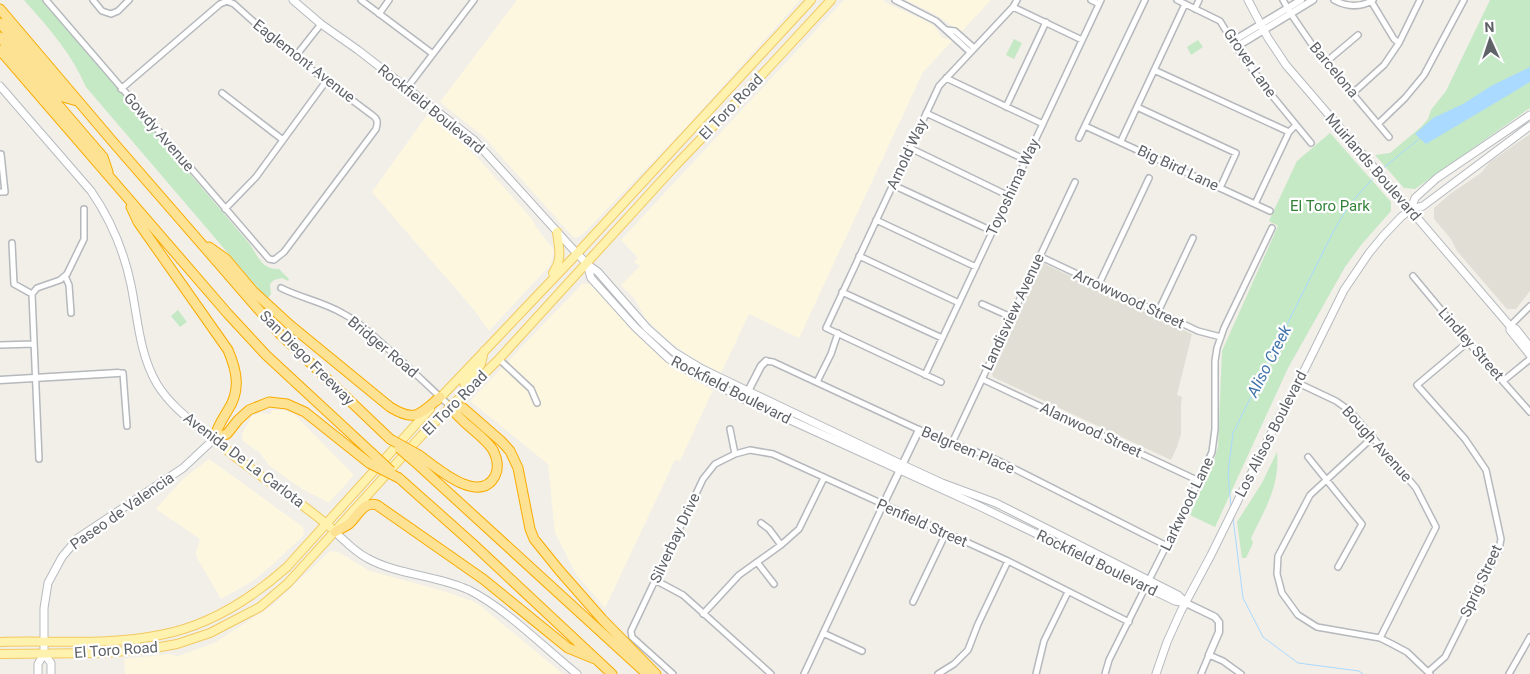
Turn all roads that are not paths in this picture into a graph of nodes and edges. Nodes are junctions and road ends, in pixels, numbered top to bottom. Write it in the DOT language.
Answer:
graph roads {
  1 [pos="46,0"];
  2 [pos="93,0"];
  3 [pos="130,0"];
  4 [pos="293,0"];
  5 [pos="362,0"];
  6 [pos="389,0"];
  7 [pos="474,0"];
  8 [pos="811,0"];
  9 [pos="831,0"];
  10 [pos="895,0"];
  11 [pos="1017,0"];
  12 [pos="1091,0"];
  13 [pos="1145,0"];
  14 [pos="1177,0"];
  15 [pos="1199,0"];
  16 [pos="1248,0"];
  17 [pos="1283,0"];
  18 [pos="1301,0"];
  19 [pos="1313,0"];
  20 [pos="1334,0"];
  21 [pos="1372,0"];
  22 [pos="1420,0"];
  23 [pos="1464,0"];
  24 [pos="227,1"];
  25 [pos="1100,2"];
  26 [pos="1185,4"];
  27 [pos="1013,7"];
  28 [pos="0,9"];
  29 [pos="1195,9"];
  30 [pos="1289,11"];
  31 [pos="379,14"];
  32 [pos="1046,22"];
  33 [pos="0,23"];
  34 [pos="321,24"];
  35 [pos="1262,27"];
  36 [pos="1358,35"];
  37 [pos="0,37"];
  38 [pos="1082,40"];
  39 [pos="1399,43"];
  40 [pos="1234,44"];
  41 [pos="0,50"];
  42 [pos="972,50"];
  43 [pos="433,54"];
  44 [pos="295,57"];
  45 [pos="1326,62"];
  46 [pos="1154,70"];
  47 [pos="946,78"];
  48 [pos="327,80"];
  49 [pos="0,86"];
  50 [pos="407,88"];
  51 [pos="121,89"];
  52 [pos="222,93"];
  53 [pos="1353,93"];
  54 [pos="77,101"];
  55 [pos="1006,107"];
  56 [pos="1137,107"];
  57 [pos="926,113"];
  58 [pos="1530,115"];
  59 [pos="704,116"];
  60 [pos="1043,124"];
  61 [pos="1378,124"];
  62 [pos="1296,125"];
  63 [pos="713,126"];
  64 [pos="1085,126"];
  65 [pos="1530,126"];
  66 [pos="1289,132"];
  67 [pos="1389,137"];
  68 [pos="1080,138"];
  69 [pos="283,140"];
  70 [pos="1121,141"];
  71 [pos="1311,143"];
  72 [pos="910,148"];
  73 [pos="1,154"];
  74 [pos="1026,160"];
  75 [pos="109,177"];
  76 [pos="1149,178"];
  77 [pos="1075,182"];
  78 [pos="892,185"];
  79 [pos="1220,188"];
  80 [pos="0,192"];
  81 [pos="1009,196"];
  82 [pos="127,198"];
  83 [pos="1255,204"];
  84 [pos="84,209"];
  85 [pos="225,209"];
  86 [pos="1411,209"];
  87 [pos="1270,211"];
  88 [pos="876,220"];
  89 [pos="1272,228"];
  90 [pos="992,231"];
  91 [pos="557,232"];
  92 [pos="1193,238"];
  93 [pos="198,240"];
  94 [pos="12,243"];
  95 [pos="577,254"];
  96 [pos="859,256"];
  97 [pos="1039,256"];
  98 [pos="274,260"];
  99 [pos="587,264"];
  100 [pos="976,267"];
  101 [pos="64,276"];
  102 [pos="1412,276"];
  103 [pos="547,284"];
  104 [pos="1099,284"];
  105 [pos="281,288"];
  106 [pos="842,292"];
  107 [pos="32,294"];
  108 [pos="959,302"];
  109 [pos="982,304"];
  110 [pos="1530,306"];
  111 [pos="1158,312"];
  112 [pos="71,313"];
  113 [pos="1011,317"];
  114 [pos="1510,326"];
  115 [pos="838,334"];
  116 [pos="1221,337"];
  117 [pos="942,338"];
  118 [pos="1468,342"];
  119 [pos="34,344"];
  120 [pos="0,345"];
  121 [pos="1530,347"];
  122 [pos="485,350"];
  123 [pos="1530,357"];
  124 [pos="499,359"];
  125 [pos="766,361"];
  126 [pos="118,373"];
  127 [pos="925,374"];
  128 [pos="36,378"];
  129 [pos="982,379"];
  130 [pos="0,380"];
  131 [pos="1504,381"];
  132 [pos="817,382"];
  133 [pos="941,382"];
  134 [pos="1298,383"];
  135 [pos="468,390"];
  136 [pos="748,392"];
  137 [pos="440,397"];
  138 [pos="744,399"];
  139 [pos="537,403"];
  140 [pos="450,406"];
  141 [pos="1530,412"];
  142 [pos="127,426"];
  143 [pos="730,429"];
  144 [pos="919,430"];
  145 [pos="1373,437"];
  146 [pos="214,438"];
  147 [pos="952,443"];
  148 [pos="735,454"];
  149 [pos="1308,457"];
  150 [pos="40,458"];
  151 [pos="417,458"];
  152 [pos="372,460"];
  153 [pos="901,468"];
  154 [pos="824,478"];
  155 [pos="1325,480"];
  156 [pos="1200,481"];
  157 [pos="884,506"];
  158 [pos="761,522"];
  159 [pos="326,524"];
  160 [pos="335,532"];
  161 [pos="946,533"];
  162 [pos="781,545"];
  163 [pos="1167,546"];
  164 [pos="757,562"];
  165 [pos="1008,562"];
  166 [pos="1338,567"];
  167 [pos="655,580"];
  168 [pos="1148,583"];
  169 [pos="774,584"];
  170 [pos="1068,592"];
  171 [pos="913,602"];
  172 [pos="1186,603"];
  173 [pos="703,614"];
  174 [pos="1129,622"];
  175 [pos="823,633"];
  176 [pos="1530,637"];
  177 [pos="1380,638"];
  178 [pos="44,640"];
  179 [pos="0,642"];
  180 [pos="862,651"];
  181 [pos="0,654"];
  182 [pos="44,654"];
  183 [pos="1209,655"];
  184 [pos="595,659"];
  185 [pos="51,673"];
  186 [pos="1429,673"];
  187 [pos="38,674"];
  188 [pos="577,674"];
  189 [pos="612,674"];
  190 [pos="647,674"];
  191 [pos="656,674"];
  192 [pos="673,674"];
  193 [pos="771,674"];
  194 [pos="804,674"];
  195 [pos="938,674"];
  196 [pos="1036,674"];
  197 [pos="1105,674"];
  198 [pos="1156,674"];
  199 [pos="1201,674"];
  200 [pos="1242,674"];
  201 [pos="1509,674"];
  1 -- 51 [label="street, Gowdy Avenue"];
  2 -- 3 [label="street"];
  4 -- 34 [label="main road, Rockfield Boulevard"];
  5 -- 31 [label="street"];
  6 -- 31 [label="street"];
  7 -- 43 [label="street"];
  8 -- 59 [label="main road, El Toro Road"];
  9 -- 63 [label="main road, El Toro Road"];
  10 -- 42 [label="street"];
  11 -- 27 [label="street, Arnold Way"];
  12 -- 25 [label="street"];
  13 -- 64 [label="street"];
  14 -- 26 [label="street, Grover Lane"];
  15 -- 29 [label="street"];
  16 -- 35 [label="main road, Muirlands Boulevard"];
  17 -- 30 [label="street, Barcelona"];
  18 -- 30 [label="street"];
  19 -- 30 [label="street"];
  20 -- 21 [label="street"];
  21 -- 39 [label="street"];
  22 -- 39 [label="street"];
  23 -- 61 [label="street"];
  24 -- 44 [label="street, Eaglemont Avenue"];
  24 -- 51 [label="street"];
  25 -- 38 [label="street, Toyoshima Way"];
  26 -- 29 [label="street, Grover Lane"];
  26 -- 46 [label="street"];
  27 -- 32 [label="street"];
  27 -- 42 [label="street, Arnold Way"];
  28 -- 54 [label="highway, San Diego Freeway"];
  29 -- 40 [label="street, Grover Lane"];
  30 -- 35 [label="street"];
  30 -- 45 [label="street, Barcelona"];
  31 -- 43 [label="street"];
  32 -- 38 [label="street"];
  32 -- 55 [label="street"];
  33 -- 54 [label="highway"];
  34 -- 44 [label="street"];
  34 -- 50 [label="main road, Rockfield Boulevard"];
  35 -- 40 [label="street"];
  35 -- 86 [label="main road, Muirlands Boulevard"];
  36 -- 45 [label="street"];
  37 -- 75 [label="highway"];
  38 -- 60 [label="street, Toyoshima Way"];
  39 -- 53 [label="street"];
  40 -- 62 [label="street, Grover Lane"];
  41 -- 75 [label="highway, San Diego Freeway"];
  42 -- 47 [label="street, Arnold Way"];
  43 -- 50 [label="street"];
  44 -- 48 [label="street, Eaglemont Avenue"];
  45 -- 53 [label="street, Barcelona"];
  46 -- 56 [label="street"];
  46 -- 66 [label="street"];
  47 -- 55 [label="street"];
  47 -- 57 [label="street, Arnold Way"];
  48 -- 69 [label="street"];
  48 -- 98 [label="street, Eaglemont Avenue"];
  49 -- 146 [label="main road, Avenida De La Carlota"];
  50 -- 91 [label="main road, Rockfield Boulevard"];
  51 -- 85 [label="street, Gowdy Avenue"];
  52 -- 69 [label="street"];
  53 -- 61 [label="street, Barcelona"];
  54 -- 93 [label="highway, San Diego Freeway"];
  55 -- 60 [label="street"];
  56 -- 70 [label="street"];
  56 -- 79 [label="street"];
  57 -- 72 [label="street, Arnold Way"];
  57 -- 74 [label="street"];
  58 -- 86 [label="main road, Los Alisos Boulevard"];
  59 -- 63 [label="main road"];
  59 -- 95 [label="main road, El Toro Road"];
  60 -- 74 [label="street, Toyoshima Way"];
  61 -- 67 [label="street, Barcelona"];
  62 -- 66 [label="street"];
  62 -- 71 [label="street, Grover Lane"];
  63 -- 99 [label="main road, El Toro Road"];
  64 -- 68 [label="street"];
  64 -- 70 [label="street, Big Bird Lane"];
  65 -- 86 [label="main road, Los Alisos Boulevard"];
  66 -- 83 [label="street"];
  69 -- 85 [label="street"];
  70 -- 79 [label="street, Big Bird Lane"];
  72 -- 78 [label="street, Arnold Way"];
  72 -- 81 [label="street"];
  73 -- 80 [label="street"];
  74 -- 81 [label="street, Toyoshima Way"];
  75 -- 82 [label="highway, San Diego Freeway"];
  76 -- 104 [label="street"];
  77 -- 97 [label="street, Landisview Avenue"];
  78 -- 88 [label="street, Arnold Way"];
  78 -- 90 [label="street"];
  79 -- 83 [label="street, Big Bird Lane"];
  81 -- 90 [label="street, Toyoshima Way"];
  82 -- 146 [label="highway"];
  82 -- 152 [label="highway, San Diego Freeway"];
  83 -- 87 [label="street, Big Bird Lane"];
  84 -- 101 [label="street"];
  85 -- 98 [label="street, Gowdy Avenue"];
  86 -- 114 [label="main road, Muirlands Boulevard"];
  86 -- 134 [label="main road, Los Alisos Boulevard"];
  88 -- 96 [label="street, Arnold Way"];
  88 -- 100 [label="street"];
  89 -- 116 [label="street, Larkwood Lane"];
  90 -- 100 [label="street, Toyoshima Way"];
  91 -- 95 [label="main road, Rockfield Boulevard"];
  91 -- 103 [label="main road"];
  92 -- 111 [label="street"];
  93 -- 137 [label="highway"];
  93 -- 151 [label="highway, San Diego Freeway, bridge"];
  94 -- 107 [label="street"];
  95 -- 99 [label="main road, Rockfield Boulevard"];
  95 -- 103 [label="main road, El Toro Road"];
  96 -- 106 [label="street, Arnold Way"];
  96 -- 108 [label="street"];
  97 -- 104 [label="street, Arrowwood Street"];
  97 -- 113 [label="street, Landisview Avenue"];
  99 -- 124 [label="main road, El Toro Road"];
  99 -- 136 [label="main road, Rockfield Boulevard"];
  99 -- 138 [label="main road, Rockfield Boulevard"];
  100 -- 108 [label="street, Toyoshima Way"];
  101 -- 107 [label="street"];
  101 -- 112 [label="street"];
  102 -- 118 [label="street, Lindley Street"];
  103 -- 122 [label="main road, El Toro Road"];
  104 -- 111 [label="street, Arrowwood Street"];
  105 -- 137 [label="street, Bridger Road"];
  106 -- 115 [label="street, Arnold Way"];
  106 -- 117 [label="street"];
  107 -- 119 [label="street"];
  108 -- 117 [label="street, Toyoshima Way"];
  109 -- 113 [label="street"];
  110 -- 114 [label="street"];
  111 -- 116 [label="street, Arrowwood Street"];
  113 -- 129 [label="street, Landisview Avenue"];
  114 -- 121 [label="main road, Muirlands Boulevard"];
  114 -- 123 [label="main road, Muirlands Boulevard"];
  115 -- 127 [label="street"];
  115 -- 132 [label="street"];
  116 -- 156 [label="street, Larkwood Lane"];
  117 -- 127 [label="street, Toyoshima Way"];
  118 -- 131 [label="street, Lindley Street"];
  118 -- 186 [label="street, Sprig Street"];
  119 -- 120 [label="street"];
  119 -- 128 [label="street"];
  122 -- 135 [label="main road"];
  122 -- 137 [label="main road, El Toro Road"];
  123 -- 131 [label="street"];
  124 -- 135 [label="main road, El Toro Road"];
  124 -- 139 [label="street"];
  125 -- 132 [label="street, Belgreen Place"];
  125 -- 136 [label="street"];
  126 -- 128 [label="street"];
  126 -- 142 [label="street"];
  127 -- 133 [label="street"];
  128 -- 130 [label="street"];
  128 -- 150 [label="street"];
  129 -- 147 [label="street, Landisview Avenue"];
  129 -- 156 [label="street, Alanwood Street"];
  131 -- 141 [label="street, Lindley Street"];
  132 -- 144 [label="street, Belgreen Place"];
  134 -- 145 [label="street, Bough Avenue"];
  134 -- 172 [label="main road, Los Alisos Boulevard"];
  135 -- 140 [label="main road, El Toro Road"];
  136 -- 138 [label="street"];
  136 -- 153 [label="main road, Rockfield Boulevard"];
  137 -- 140 [label="street, Bridger Road"];
  137 -- 159 [label="main road, El Toro Road"];
  138 -- 153 [label="main road, Rockfield Boulevard"];
  140 -- 151 [label="highway"];
  140 -- 160 [label="main road, El Toro Road"];
  140 -- 191 [label="highway"];
  143 -- 148 [label="street"];
  144 -- 147 [label="street, Belgreen Place"];
  144 -- 153 [label="street"];
  145 -- 155 [label="street"];
  145 -- 177 [label="street, Bough Avenue"];
  146 -- 152 [label="highway"];
  146 -- 159 [label="main road, Avenida De La Carlota"];
  146 -- 178 [label="main road, Paseo de Valencia"];
  147 -- 163 [label="street, Belgreen Place"];
  148 -- 154 [label="street, Penfield Street"];
  148 -- 167 [label="street, Silverbay Drive"];
  149 -- 155 [label="street"];
  151 -- 190 [label="highway"];
  152 -- 184 [label="highway, bridge"];
  153 -- 157 [label="street"];
  153 -- 168 [label="main road, Rockfield Boulevard"];
  154 -- 157 [label="street, Penfield Street"];
  154 -- 162 [label="street"];
  155 -- 166 [label="street"];
  155 -- 177 [label="street"];
  156 -- 163 [label="street, Larkwood Lane"];
  157 -- 161 [label="street, Penfield Street"];
  157 -- 175 [label="street"];
  158 -- 162 [label="street"];
  159 -- 160 [label="main road, Avenida De La Carlota"];
  159 -- 178 [label="main road, El Toro Road"];
  160 -- 182 [label="main road, El Toro Road"];
  160 -- 184 [label="highway"];
  160 -- 188 [label="main road, Avenida De La Carlota"];
  161 -- 165 [label="street, Penfield Street"];
  161 -- 171 [label="street"];
  162 -- 164 [label="street"];
  163 -- 168 [label="street, Larkwood Lane"];
  164 -- 169 [label="street"];
  164 -- 173 [label="street"];
  165 -- 170 [label="street, Penfield Street"];
  165 -- 195 [label="street"];
  167 -- 173 [label="street"];
  167 -- 192 [label="street, Silverbay Drive"];
  168 -- 172 [label="main road, Rockfield Boulevard"];
  168 -- 174 [label="street, Larkwood Lane"];
  170 -- 174 [label="street, Penfield Street"];
  170 -- 196 [label="street"];
  172 -- 183 [label="street, Rockfield Boulevard"];
  172 -- 198 [label="main road, Los Alisos Boulevard"];
  173 -- 193 [label="street"];
  174 -- 197 [label="street, Larkwood Lane"];
  175 -- 180 [label="street"];
  175 -- 194 [label="street"];
  176 -- 201 [label="street"];
  177 -- 186 [label="street"];
  178 -- 179 [label="main road, El Toro Road"];
  178 -- 182 [label="main road, Paseo de Valencia"];
  181 -- 182 [label="main road, El Toro Road"];
  182 -- 185 [label="main road, Paseo de Valencia"];
  182 -- 187 [label="main road, Paseo de Valencia"];
  183 -- 199 [label="street"];
  183 -- 200 [label="street"];
  184 -- 189 [label="highway"];
}
